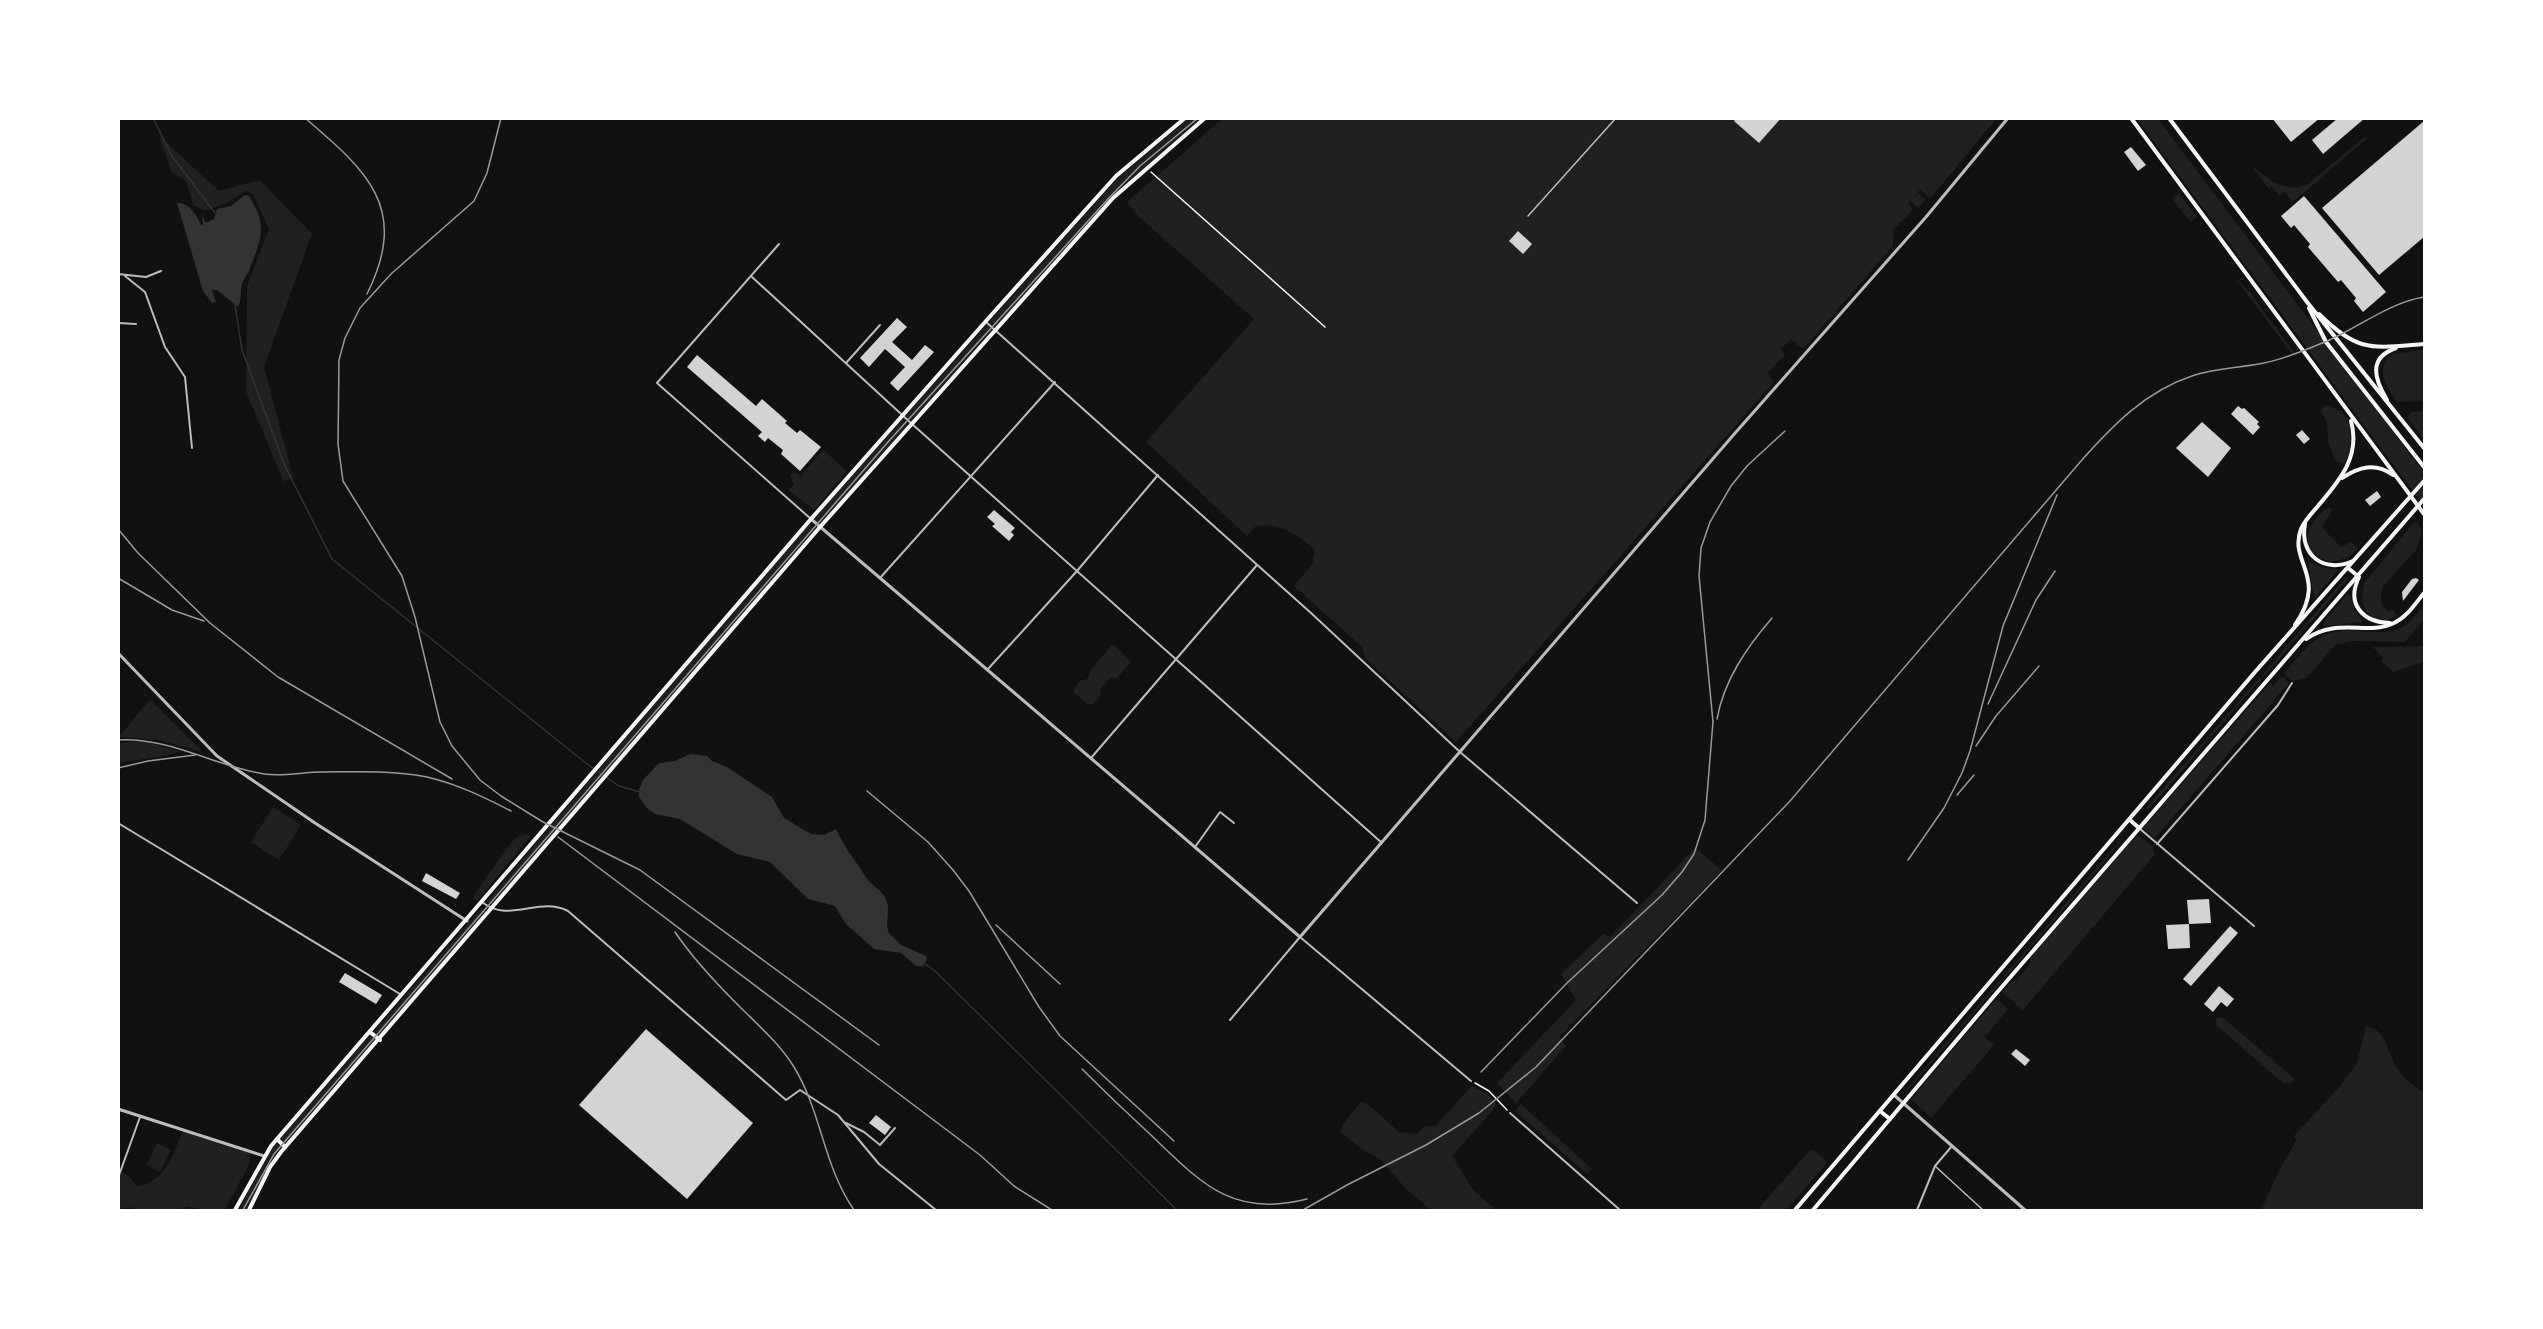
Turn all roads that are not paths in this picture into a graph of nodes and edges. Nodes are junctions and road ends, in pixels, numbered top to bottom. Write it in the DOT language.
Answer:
graph roads {
  1 [pos="1185,118"];
  2 [pos="1205,118"];
  3 [pos="1616,118"];
  4 [pos="2008,118"];
  5 [pos="2131,118"];
  6 [pos="2169,118"];
  7 [pos="1528,216"];
  8 [pos="779,244"];
  9 [pos="160,271"];
  10 [pos="118,274"];
  11 [pos="125,276"];
  12 [pos="752,277"];
  13 [pos="2307,302"];
  14 [pos="986,321"];
  15 [pos="118,322"];
  16 [pos="136,324"];
  17 [pos="880,325"];
  18 [pos="996,330"];
  19 [pos="2424,344"];
  20 [pos="2402,346"];
  21 [pos="846,363"];
  22 [pos="1055,382"];
  23 [pos="903,415"];
  24 [pos="2349,415"];
  25 [pos="2398,417"];
  26 [pos="912,424"];
  27 [pos="192,448"];
  28 [pos="2424,448"];
  29 [pos="2424,467"];
  30 [pos="1158,475"];
  31 [pos="972,477"];
  32 [pos="2396,477"];
  33 [pos="2342,479"];
  34 [pos="2424,481"];
  35 [pos="2424,499"];
  36 [pos="2424,513"];
  37 [pos="2307,518"];
  38 [pos="811,519"];
  39 [pos="820,527"];
  40 [pos="2356,559"];
  41 [pos="1257,565"];
  42 [pos="2365,567"];
  43 [pos="2348,568"];
  44 [pos="1077,571"];
  45 [pos="2358,576"];
  46 [pos="880,578"];
  47 [pos="2424,594"];
  48 [pos="2394,624"];
  49 [pos="2286,638"];
  50 [pos="2296,647"];
  51 [pos="118,653"];
  52 [pos="1176,660"];
  53 [pos="987,669"];
  54 [pos="2292,683"];
  55 [pos="1460,752"];
  56 [pos="1090,759"];
  57 [pos="2130,820"];
  58 [pos="118,823"];
  59 [pos="1234,823"];
  60 [pos="2139,828"];
  61 [pos="1382,843"];
  62 [pos="2157,844"];
  63 [pos="1195,846"];
  64 [pos="482,902"];
  65 [pos="1638,903"];
  66 [pos="492,910"];
  67 [pos="467,921"];
  68 [pos="2254,926"];
  69 [pos="1300,937"];
  70 [pos="403,995"];
  71 [pos="1230,1020"];
  72 [pos="370,1032"];
  73 [pos="380,1040"];
  74 [pos="1471,1081"];
  75 [pos="1894,1095"];
  76 [pos="1904,1104"];
  77 [pos="118,1109"];
  78 [pos="1880,1111"];
  79 [pos="1510,1113"];
  80 [pos="140,1117"];
  81 [pos="1890,1119"];
  82 [pos="844,1122"];
  83 [pos="895,1128"];
  84 [pos="277,1139"];
  85 [pos="1952,1146"];
  86 [pos="285,1147"];
  87 [pos="264,1156"];
  88 [pos="1935,1166"];
  89 [pos="120,1171"];
  90 [pos="118,1178"];
  91 [pos="236,1210"];
  92 [pos="249,1210"];
  93 [pos="936,1210"];
  94 [pos="1620,1210"];
  95 [pos="1795,1210"];
  96 [pos="1813,1210"];
  97 [pos="1917,1210"];
  98 [pos="1983,1210"];
  99 [pos="2025,1210"];
  1 -- 14 [label="main road"];
  2 -- 18 [label="main road"];
  3 -- 7 [label="street"];
  4 -- 55 [label="street"];
  5 -- 24 [label="main road"];
  6 -- 13 [label="main road"];
  8 -- 12 [label="street"];
  9 -- 11 [label="street"];
  10 -- 11 [label="street"];
  11 -- 27 [label="street"];
  12 -- 21 [label="street"];
  12 -- 38 [label="street"];
  13 -- 20 [label="main road"];
  13 -- 25 [label="main road"];
  13 -- 29 [label="main road"];
  14 -- 18 [label="street"];
  14 -- 23 [label="main road"];
  15 -- 16 [label="street"];
  17 -- 21 [label="street"];
  18 -- 22 [label="street"];
  18 -- 26 [label="main road"];
  19 -- 20 [label="main road"];
  20 -- 25 [label="main road"];
  21 -- 23 [label="street"];
  22 -- 30 [label="street"];
  22 -- 31 [label="street"];
  23 -- 26 [label="street"];
  23 -- 38 [label="main road"];
  24 -- 32 [label="main road"];
  24 -- 33 [label="main road"];
  25 -- 28 [label="main road"];
  26 -- 31 [label="street"];
  26 -- 39 [label="main road"];
  30 -- 41 [label="street"];
  30 -- 44 [label="street"];
  31 -- 44 [label="street"];
  31 -- 46 [label="street"];
  32 -- 33 [label="main road"];
  32 -- 36 [label="main road"];
  33 -- 37 [label="main road"];
  34 -- 40 [label="main road"];
  35 -- 42 [label="main road"];
  37 -- 40 [label="main road"];
  37 -- 49 [label="main road"];
  38 -- 39 [label="street"];
  38 -- 64 [label="main road"];
  39 -- 46 [label="street"];
  39 -- 66 [label="main road"];
  40 -- 43 [label="main road"];
  41 -- 52 [label="street"];
  41 -- 55 [label="street"];
  42 -- 45 [label="main road"];
  42 -- 48 [label="main road"];
  43 -- 45 [label="main road"];
  43 -- 49 [label="main road"];
  44 -- 52 [label="street"];
  44 -- 53 [label="street"];
  45 -- 50 [label="main road"];
  46 -- 53 [label="street"];
  47 -- 48 [label="main road"];
  48 -- 50 [label="main road"];
  49 -- 57 [label="main road"];
  50 -- 60 [label="main road"];
  51 -- 67 [label="street"];
  52 -- 56 [label="street"];
  52 -- 61 [label="street"];
  53 -- 56 [label="street"];
  54 -- 62 [label="street"];
  55 -- 61 [label="street"];
  55 -- 65 [label="street"];
  56 -- 63 [label="street"];
  57 -- 60 [label="main road"];
  57 -- 75 [label="main road"];
  58 -- 70 [label="street"];
  59 -- 63 [label="street"];
  60 -- 62 [label="street"];
  60 -- 76 [label="main road"];
  61 -- 69 [label="street"];
  62 -- 68 [label="street"];
  63 -- 69 [label="street"];
  64 -- 66 [label="street"];
  64 -- 67 [label="main road"];
  66 -- 73 [label="main road"];
  66 -- 82 [label="street"];
  67 -- 70 [label="main road"];
  69 -- 71 [label="street"];
  69 -- 74 [label="street"];
  70 -- 72 [label="main road"];
  72 -- 73 [label="main road"];
  72 -- 84 [label="main road"];
  73 -- 86 [label="main road"];
  75 -- 76 [label="street"];
  75 -- 78 [label="main road"];
  76 -- 81 [label="main road"];
  76 -- 85 [label="street"];
  77 -- 80 [label="street"];
  78 -- 81 [label="main road"];
  78 -- 95 [label="main road"];
  79 -- 94 [label="street"];
  80 -- 87 [label="street"];
  80 -- 89 [label="street"];
  81 -- 96 [label="main road"];
  82 -- 83 [label="street"];
  82 -- 93 [label="street"];
  84 -- 86 [label="main road"];
  84 -- 87 [label="main road"];
  85 -- 88 [label="street"];
  85 -- 99 [label="street"];
  86 -- 92 [label="main road"];
  87 -- 91 [label="main road"];
  88 -- 97 [label="street"];
  88 -- 98 [label="street"];
  89 -- 90 [label="street"];
}
